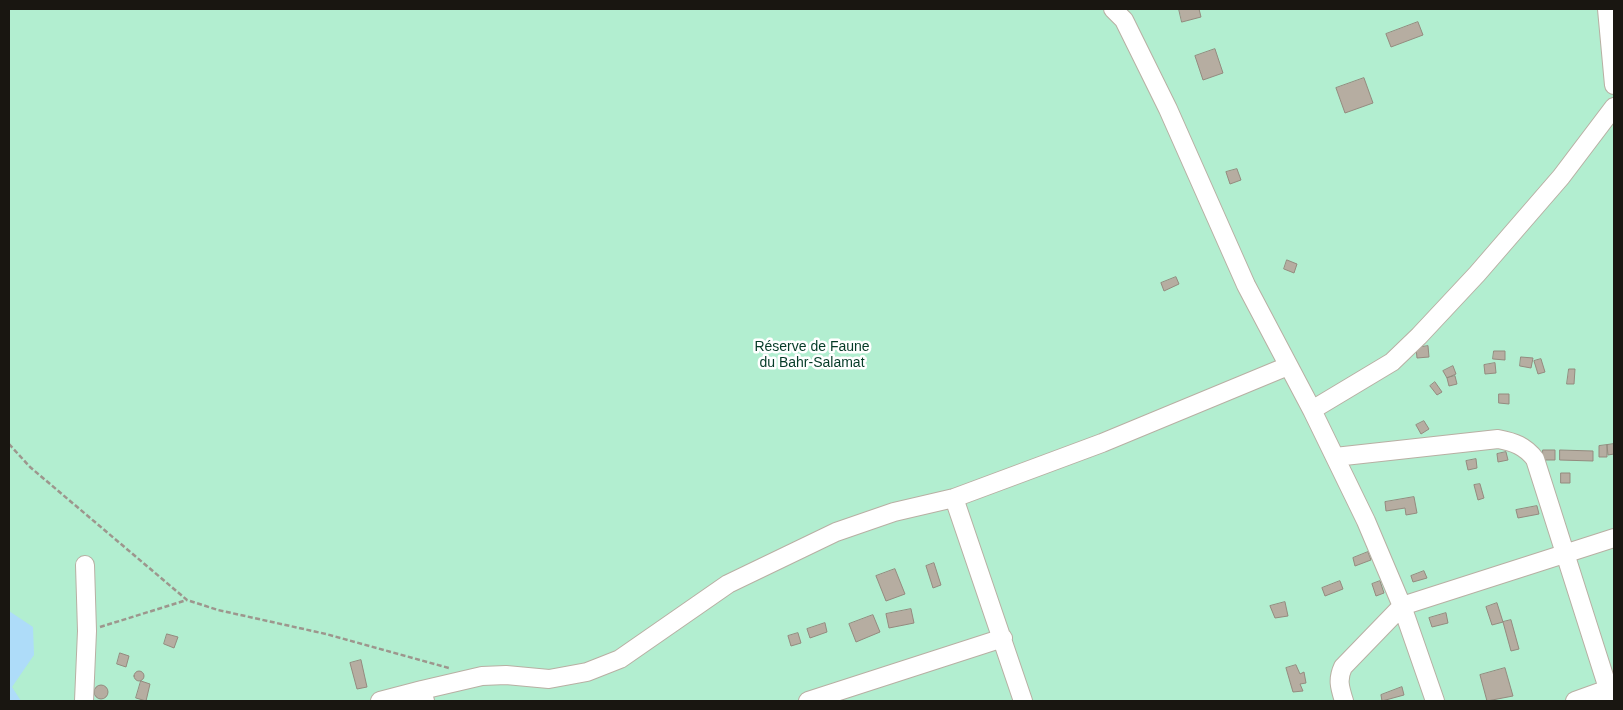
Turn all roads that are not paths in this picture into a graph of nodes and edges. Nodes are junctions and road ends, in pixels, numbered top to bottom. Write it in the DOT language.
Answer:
graph roads {
  1 [pos="1607,9"];
  2 [pos="1119,12"];
  3 [pos="1614,85"];
  4 [pos="1614,107"];
  5 [pos="1288,366"];
  6 [pos="1312,410"];
  7 [pos="1335,457"];
  8 [pos="954,498"];
  9 [pos="1614,538"];
  10 [pos="1564,553"];
  11 [pos="85,565"];
  12 [pos="1402,606"];
  13 [pos="1003,638"];
  14 [pos="1612,693"];
  15 [pos="424,696"];
  16 [pos="84,701"];
  17 [pos="380,701"];
  18 [pos="808,701"];
  19 [pos="1023,701"];
  20 [pos="1344,701"];
  21 [pos="1435,701"];
  22 [pos="1575,701"];
  1 -- 3 [label="street"];
  2 -- 5 [label="street"];
  4 -- 6 [label="street"];
  5 -- 6 [label="street"];
  5 -- 8 [label="street"];
  6 -- 7 [label="street"];
  7 -- 10 [label="street"];
  7 -- 12 [label="street"];
  8 -- 13 [label="street"];
  8 -- 15 [label="street"];
  9 -- 10 [label="street"];
  10 -- 12 [label="street"];
  10 -- 14 [label="street"];
  11 -- 16 [label="street"];
  12 -- 20 [label="street"];
  12 -- 21 [label="street"];
  13 -- 18 [label="street"];
  13 -- 19 [label="street"];
  14 -- 22 [label="street"];
  15 -- 17 [label="street"];
}
